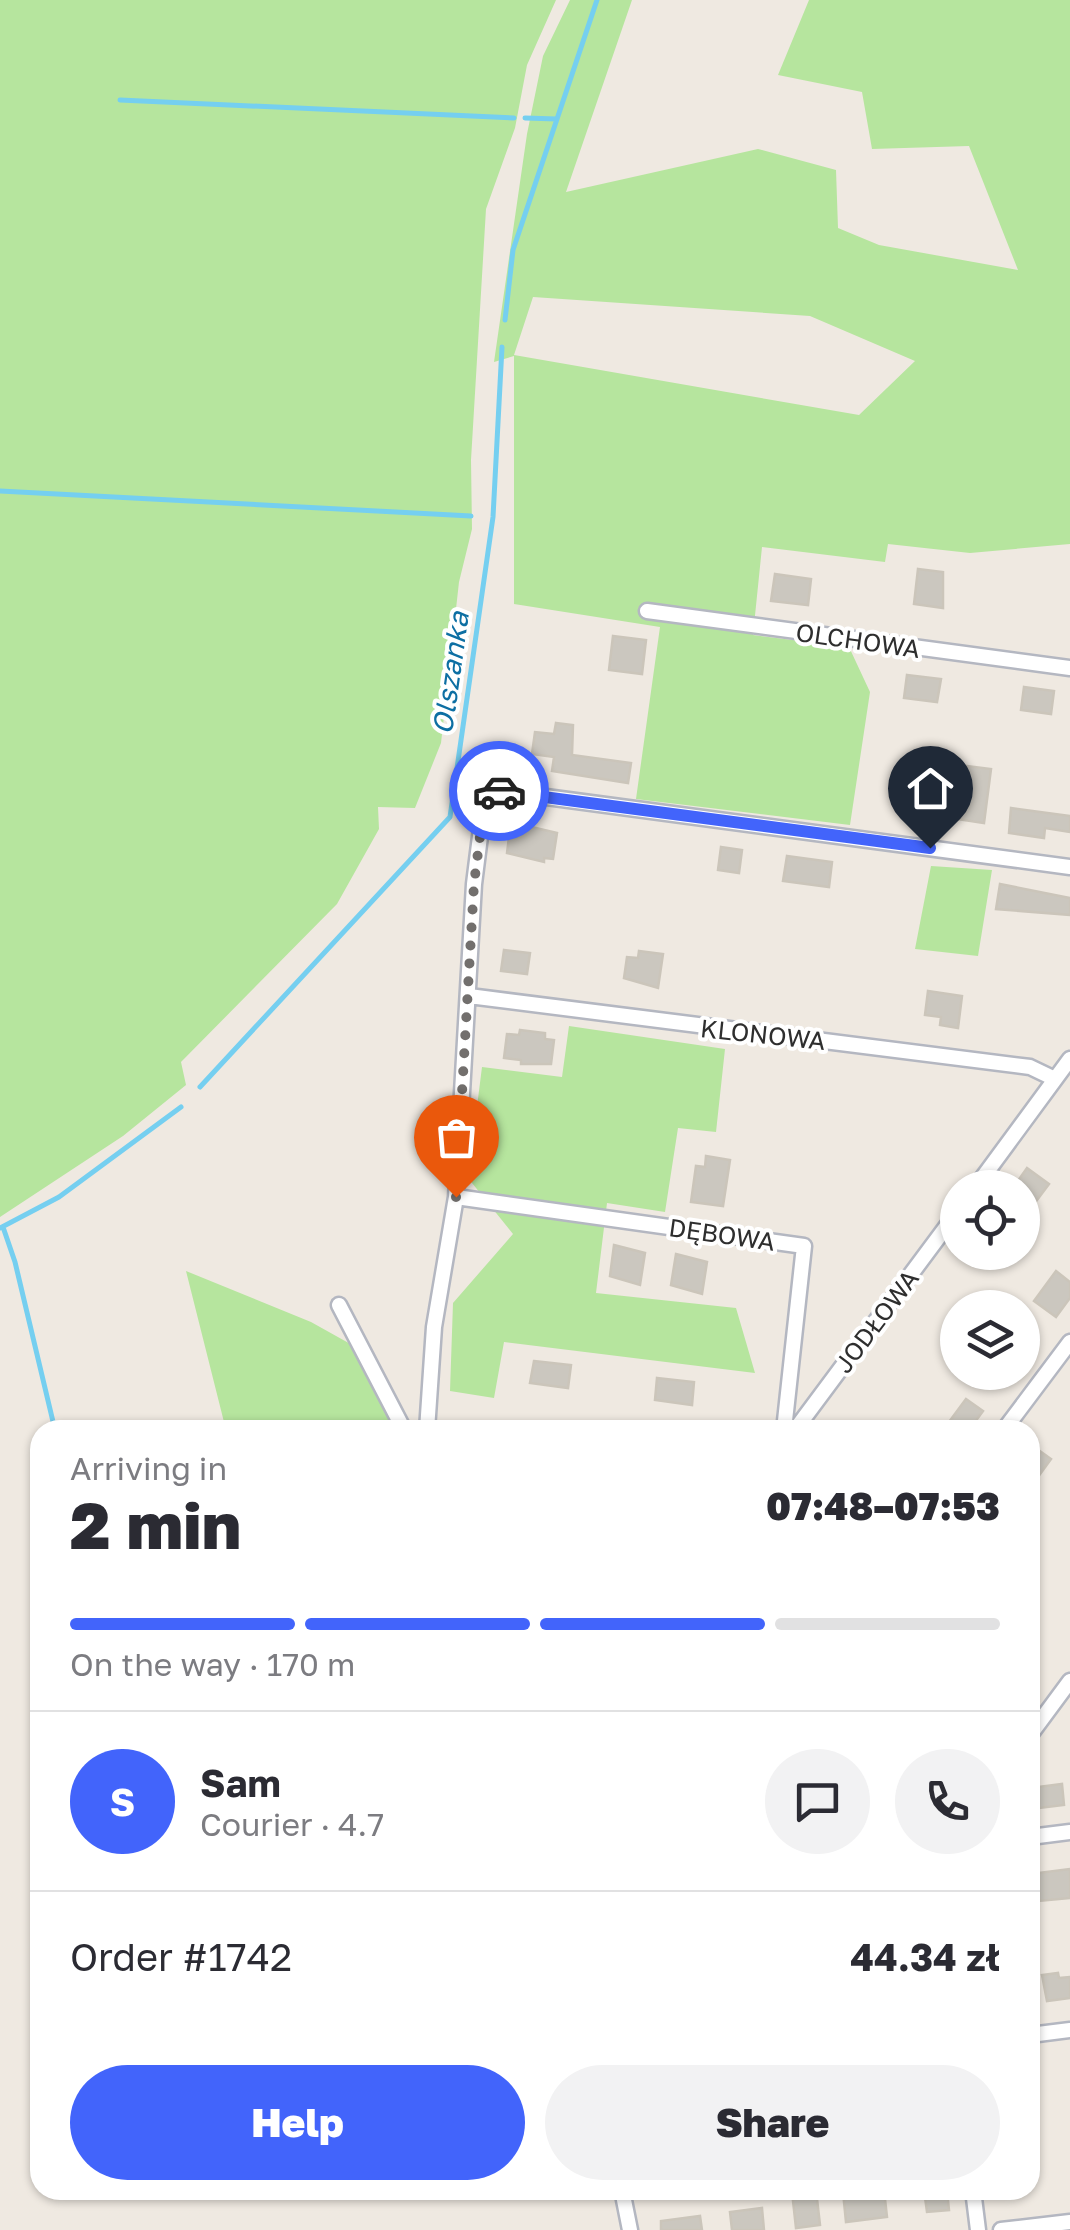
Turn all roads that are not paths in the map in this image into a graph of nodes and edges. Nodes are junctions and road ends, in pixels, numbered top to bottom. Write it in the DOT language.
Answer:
graph roads {
  1 [pos="646,611"];
  2 [pos="1070,668"];
  3 [pos="1070,866"];
  4 [pos="469,996"];
  5 [pos="1070,1058"];
  6 [pos="1055,1079"];
  7 [pos="988,1170"];
  8 [pos="456,1197"];
  9 [pos="940,1235"];
  10 [pos="338,1304"];
  11 [pos="1070,1342"];
  12 [pos="399,1420"];
  13 [pos="427,1420"];
  14 [pos="785,1420"];
  15 [pos="803,1420"];
  16 [pos="1012,1420"];
  17 [pos="1070,1682"];
  18 [pos="1040,1721"];
  19 [pos="1070,1832"];
  20 [pos="1040,1836"];
  21 [pos="1070,2030"];
  22 [pos="1040,2034"];
  23 [pos="624,2200"];
  24 [pos="974,2200"];
  25 [pos="1070,2222"];
  26 [pos="630,2230"];
  27 [pos="978,2230"];
  28 [pos="1001,2230"];
  1 -- 2 [label="street, OLCHOWA"];
  3 -- 4 [label="street"];
  4 -- 6 [label="street, KLONOWA"];
  4 -- 8 [label="street"];
  5 -- 6 [label="street"];
  6 -- 7 [label="street"];
  8 -- 13 [label="street"];
  8 -- 14 [label="street, DĘBOWA"];
  9 -- 15 [label="street, JODŁOWA"];
  10 -- 12 [label="street"];
  11 -- 16 [label="street"];
  17 -- 18 [label="street"];
  19 -- 20 [label="street"];
  21 -- 22 [label="street"];
  23 -- 26 [label="street"];
  24 -- 27 [label="street"];
  25 -- 28 [label="street"];
}
